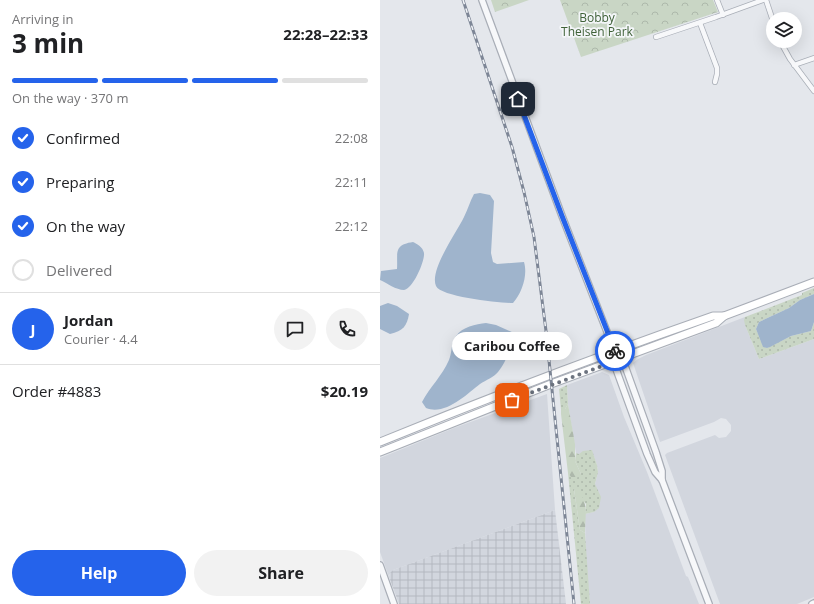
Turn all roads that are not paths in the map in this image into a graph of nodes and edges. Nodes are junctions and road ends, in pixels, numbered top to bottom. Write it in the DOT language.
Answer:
graph roads {
  1 [pos="482,0"];
  2 [pos="717,0"];
  3 [pos="764,0"];
  4 [pos="769,12"];
  5 [pos="723,15"];
  6 [pos="700,22"];
  7 [pos="656,37"];
  8 [pos="784,48"];
  9 [pos="814,58"];
  10 [pos="794,65"];
  11 [pos="715,82"];
  12 [pos="814,91"];
  13 [pos="814,282"];
  14 [pos="724,316"];
  15 [pos="615,351"];
  16 [pos="618,360"];
  17 [pos="380,442"];
  18 [pos="380,452"];
  19 [pos="662,480"];
  20 [pos="380,565"];
  21 [pos="394,604"];
  22 [pos="708,604"];
  1 -- 15 [label="street"];
  2 -- 5 [label="street"];
  3 -- 4 [label="street"];
  3 -- 5 [label="street"];
  5 -- 6 [label="street"];
  6 -- 7 [label="street"];
  6 -- 11 [label="street"];
  8 -- 10 [label="street"];
  9 -- 10 [label="street"];
  10 -- 12 [label="street"];
  13 -- 14 [label="main road"];
  14 -- 15 [label="main road"];
  14 -- 16 [label="main road"];
  15 -- 16 [label="street"];
  15 -- 17 [label="main road"];
  16 -- 18 [label="main road"];
  16 -- 19 [label="street"];
  16 -- 19 [label="street"];
  19 -- 22 [label="street"];
  20 -- 21 [label="street"];
}
